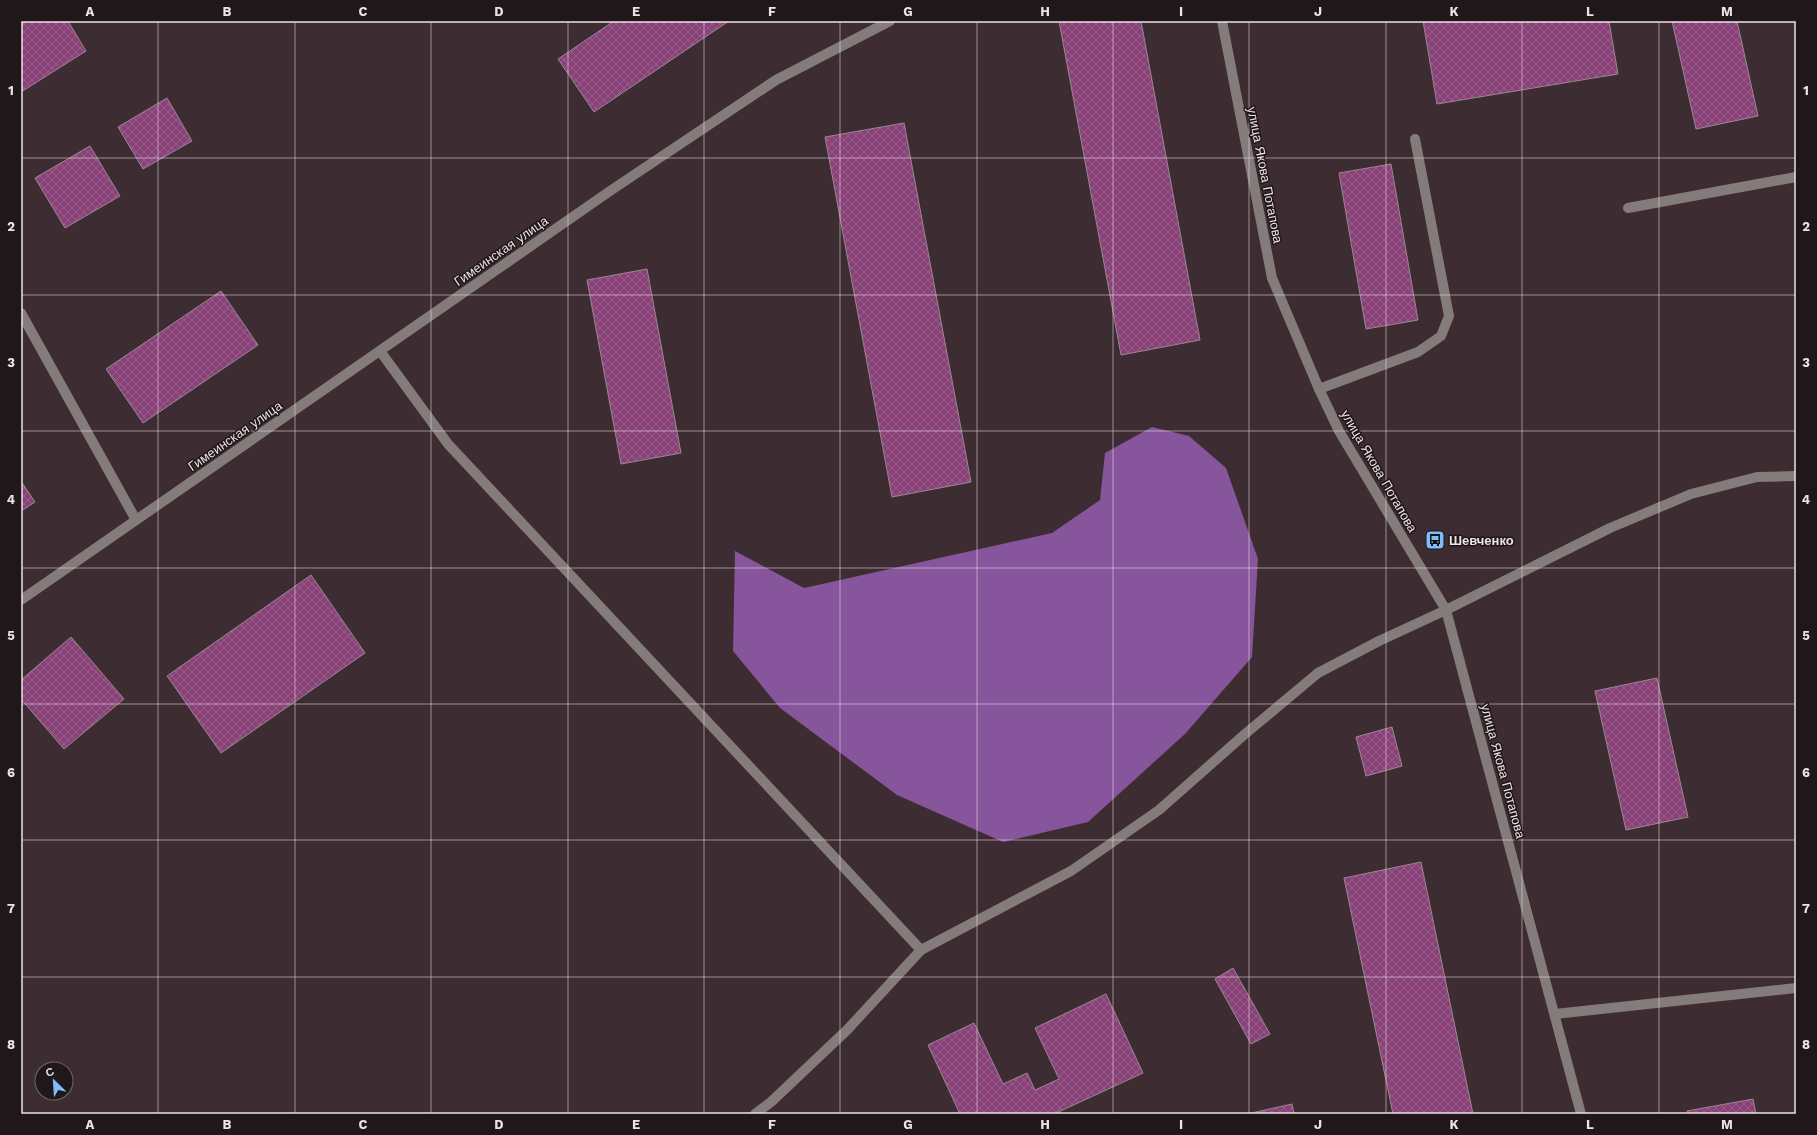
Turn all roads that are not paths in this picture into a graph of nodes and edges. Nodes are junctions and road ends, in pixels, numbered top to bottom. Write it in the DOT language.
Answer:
graph roads {
  1 [pos="890,21"];
  2 [pos="1222,21"];
  3 [pos="1415,139"];
  4 [pos="1796,177"];
  5 [pos="1628,208"];
  6 [pos="21,313"];
  7 [pos="380,351"];
  8 [pos="1319,389"];
  9 [pos="1796,476"];
  10 [pos="136,520"];
  11 [pos="21,600"];
  12 [pos="1446,610"];
  13 [pos="921,950"];
  14 [pos="1796,988"];
  15 [pos="1554,1014"];
  16 [pos="755,1114"];
  17 [pos="1581,1114"];
  1 -- 7 [label="street, Гимеинская улица"];
  2 -- 8 [label="street, улица Якова Потапова"];
  3 -- 8 [label="street"];
  4 -- 5 [label="street"];
  6 -- 10 [label="street"];
  7 -- 10 [label="street, Гимеинская улица"];
  7 -- 13 [label="street"];
  8 -- 12 [label="street, улица Якова Потапова"];
  9 -- 12 [label="street"];
  10 -- 11 [label="street, Гимеинская улица"];
  12 -- 13 [label="street"];
  12 -- 15 [label="street, улица Якова Потапова"];
  13 -- 16 [label="street"];
  14 -- 15 [label="street"];
  15 -- 17 [label="street, улица Якова Потапова"];
}
